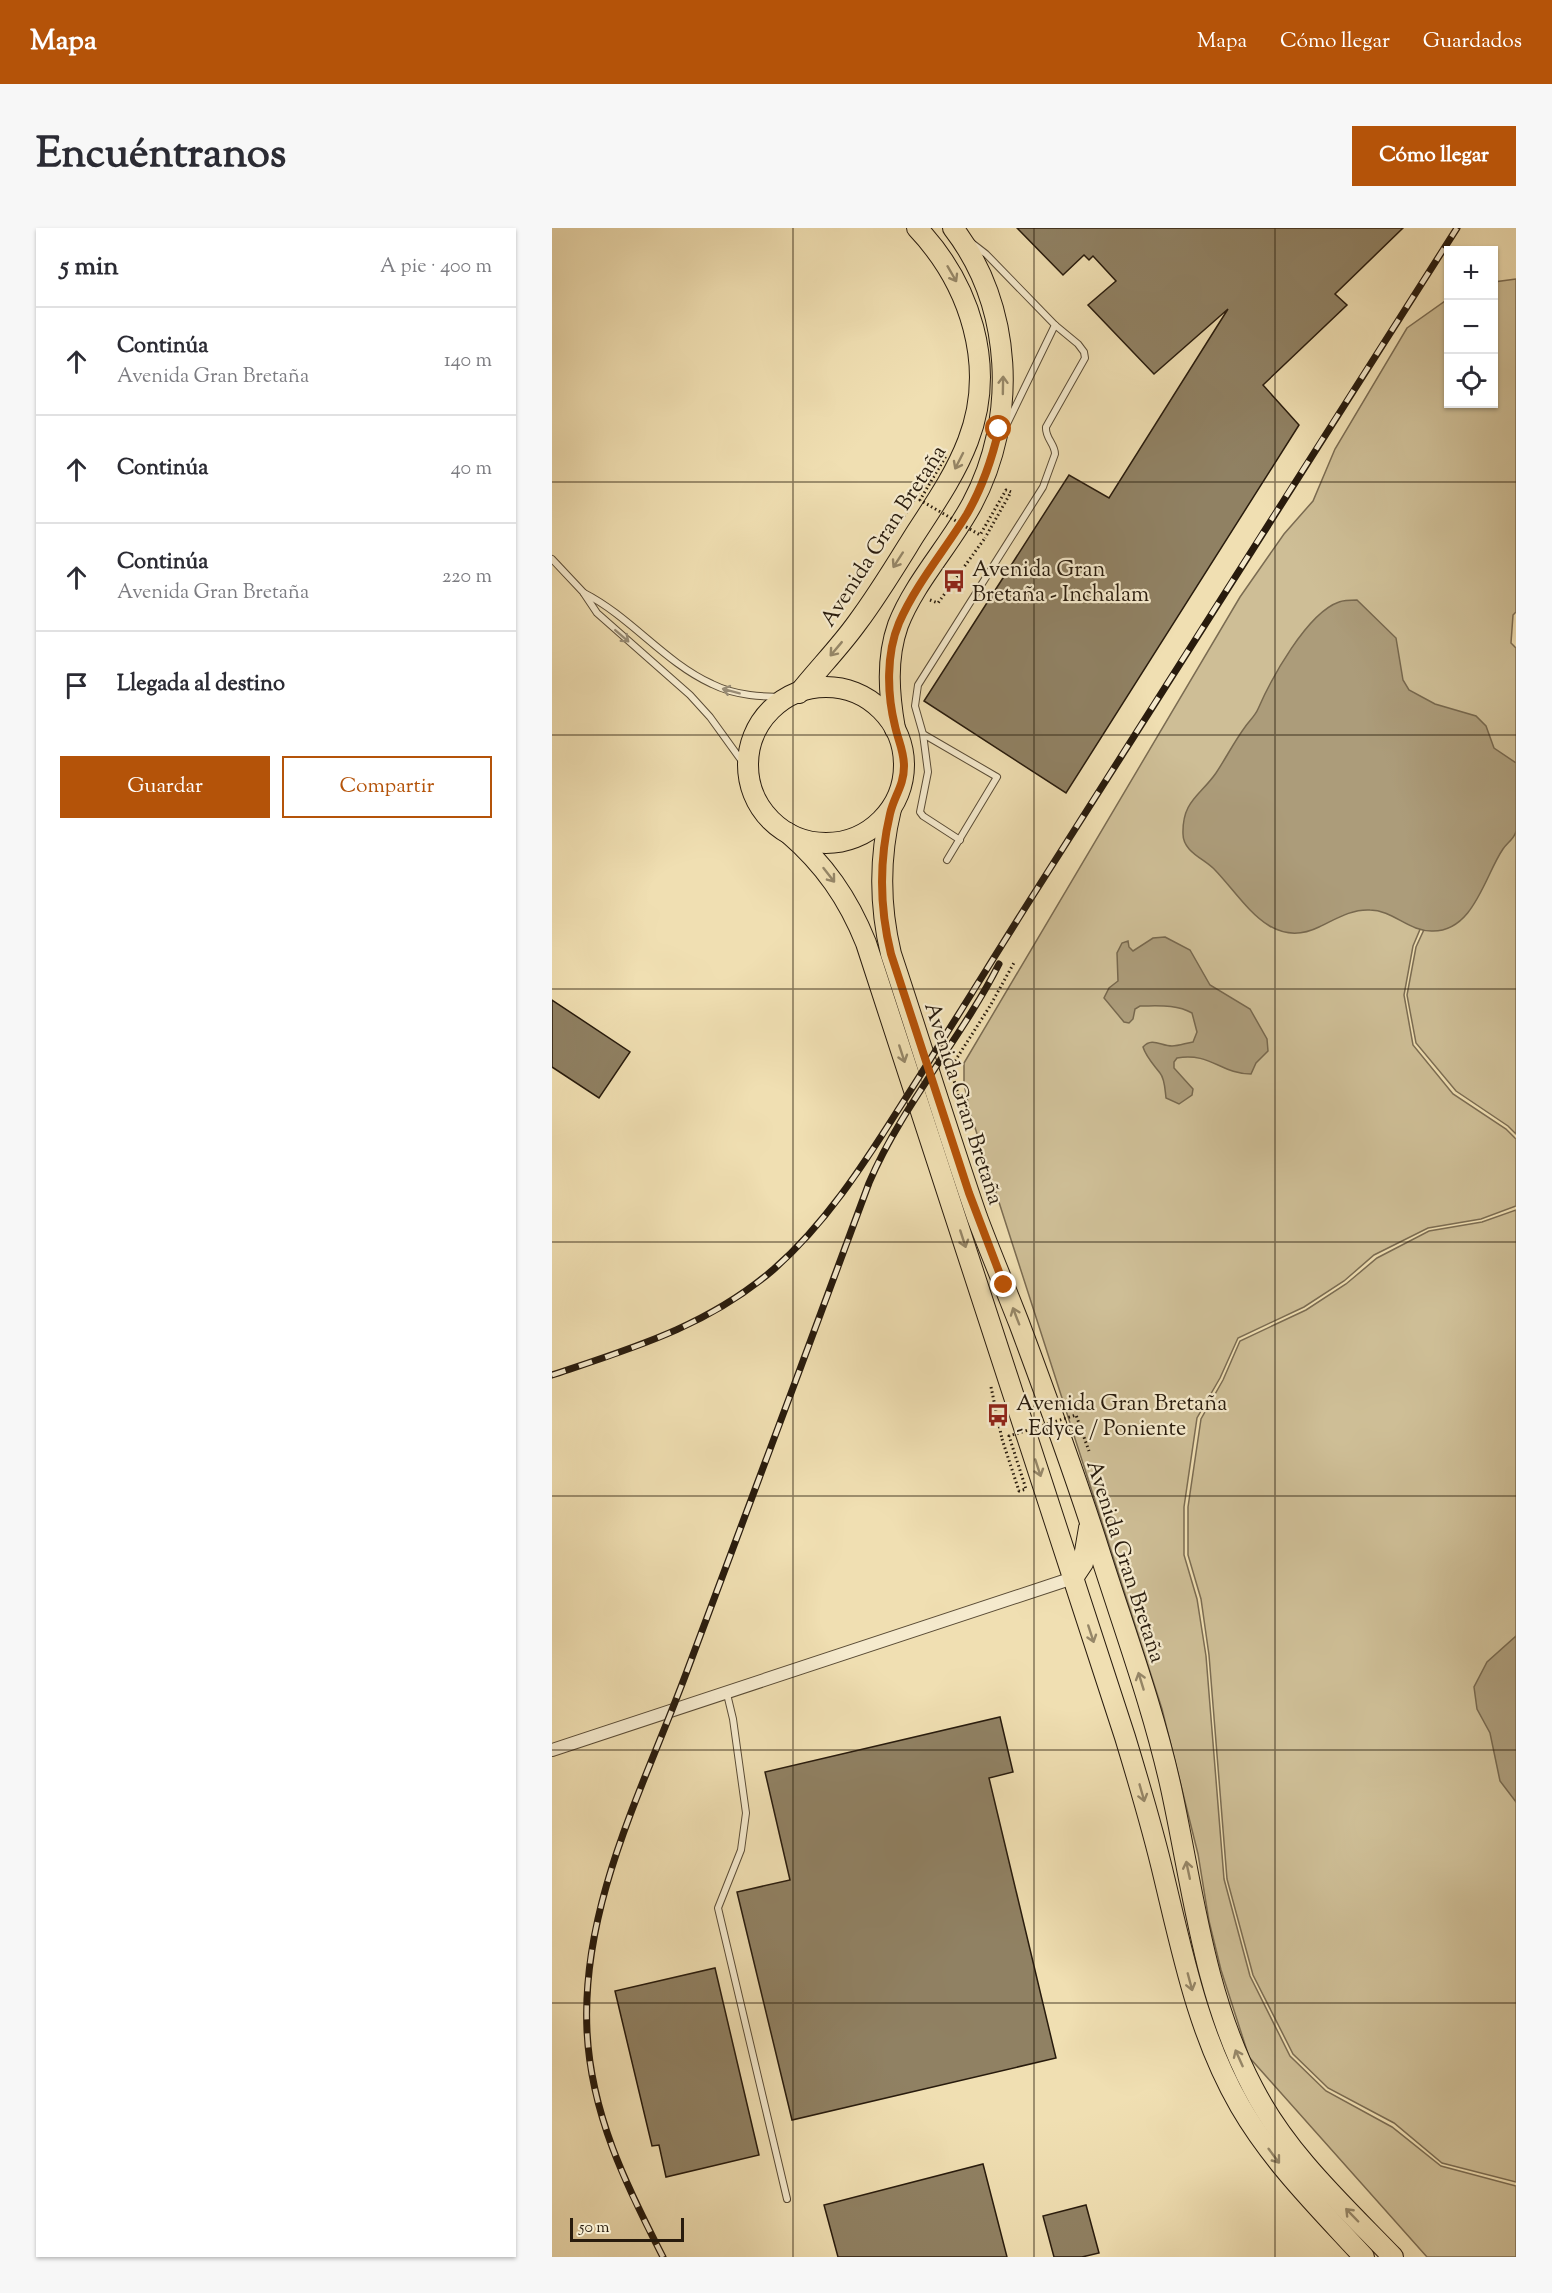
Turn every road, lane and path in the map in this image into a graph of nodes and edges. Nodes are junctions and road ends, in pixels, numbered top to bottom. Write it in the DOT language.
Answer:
graph roads {
  1 [pos="917,228"];
  2 [pos="955,230"];
  3 [pos="1055,325"];
  4 [pos="994,449"];
  5 [pos="916,497"];
  6 [pos="552,559"];
  7 [pos="583,592"];
  8 [pos="915,594"];
  9 [pos="794,695"];
  10 [pos="895,729"];
  11 [pos="922,734"];
  12 [pos="748,771"];
  13 [pos="891,809"];
  14 [pos="788,833"];
  15 [pos="960,840"];
  16 [pos="947,860"];
  17 [pos="1015,961"];
  18 [pos="951,1137"];
  19 [pos="1002,1439"];
  20 [pos="1089,1451"];
  21 [pos="1088,1516"];
  22 [pos="1073,1578"];
  23 [pos="727,1694"];
  24 [pos="552,1750"];
  25 [pos="787,2199"];
  26 [pos="1364,2257"];
  27 [pos="1393,2257"];
  1 -- 9 [label="main road, Avenida Gran Bretaña, one-way"];
  2 -- 3 [label="lane"];
  4 -- 2 [label="main road, one-way"];
  3 -- 4 [label="lane"];
  3 -- 11 [label="lane"];
  4 -- 8 [label="main road"];
  5 -- 8 [label="path, bridge"];
  6 -- 7 [label="lane"];
  9 -- 7 [label="lane, one-way"];
  7 -- 12 [label="lane, one-way"];
  8 -- 10 [label="main road"];
  9 -- 10 [label="main road"];
  9 -- 12 [label="main road"];
  10 -- 13 [label="main road"];
  11 -- 15 [label="lane"];
  11 -- 15 [label="lane"];
  12 -- 14 [label="main road"];
  13 -- 14 [label="main road"];
  13 -- 18 [label="main road, Avenida Gran Bretaña"];
  14 -- 22 [label="main road, Avenida Gran Bretaña, one-way"];
  15 -- 16 [label="lane"];
  17 -- 18 [label="path"];
  21 -- 18 [label="main road, Avenida Gran Bretaña, one-way"];
  19 -- 20 [label="path, bridge"];
  21 -- 22 [label="main road"];
  27 -- 21 [label="main road, Avenida Gran Bretaña, one-way"];
  22 -- 23 [label="street"];
  22 -- 26 [label="main road, Avenida Gran Bretaña, one-way"];
  23 -- 24 [label="street"];
  23 -- 25 [label="lane"];
}
